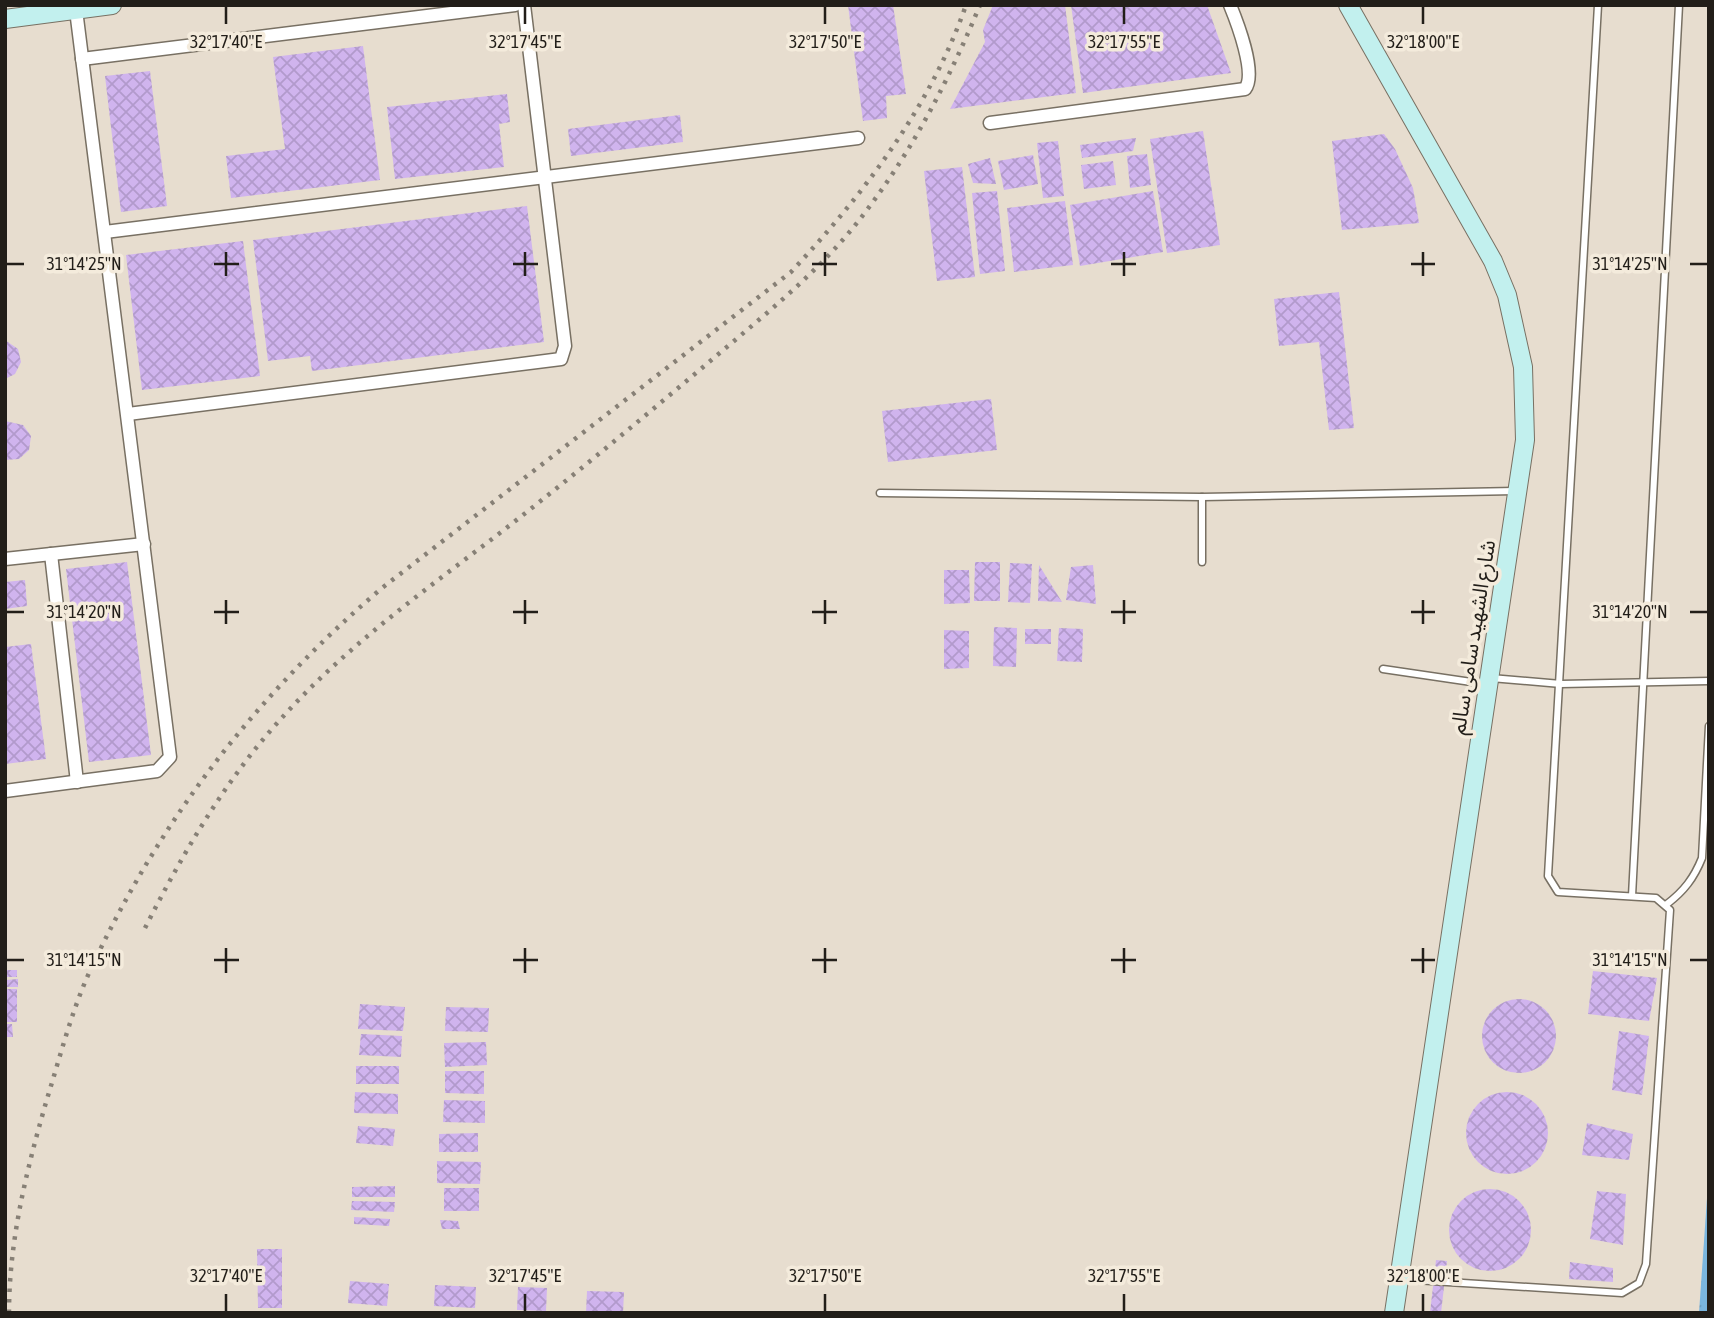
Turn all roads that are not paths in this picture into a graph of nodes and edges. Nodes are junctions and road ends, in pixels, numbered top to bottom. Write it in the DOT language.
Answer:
graph roads {
  1 [pos="113,5"];
  2 [pos="515,5"];
  3 [pos="524,5"];
  4 [pos="1230,5"];
  5 [pos="1348,5"];
  6 [pos="1598,5"];
  7 [pos="1679,5"];
  8 [pos="76,10"];
  9 [pos="5,19"];
  10 [pos="82,59"];
  11 [pos="989,123"];
  12 [pos="858,138"];
  13 [pos="545,177"];
  14 [pos="105,232"];
  15 [pos="128,414"];
  16 [pos="1517,491"];
  17 [pos="880,493"];
  18 [pos="1202,497"];
  19 [pos="144,544"];
  20 [pos="51,554"];
  21 [pos="5,559"];
  22 [pos="1202,562"];
  23 [pos="1383,670"];
  24 [pos="1488,681"];
  25 [pos="1709,681"];
  26 [pos="1643,682"];
  27 [pos="1560,684"];
  28 [pos="1709,726"];
  29 [pos="77,782"];
  30 [pos="5,791"];
  31 [pos="1632,896"];
  32 [pos="1667,904"];
  33 [pos="1399,1278"];
  34 [pos="1394,1313"];
  1 -- 8 [label="main road"];
  2 -- 10 [label="street"];
  3 -- 13 [label="street"];
  4 -- 11 [label="street"];
  5 -- 16 [label="main road, شارع الشهيد سامى سالم"];
  6 -- 27 [label="lane"];
  7 -- 26 [label="lane"];
  8 -- 9 [label="main road"];
  8 -- 10 [label="street"];
  10 -- 14 [label="street"];
  12 -- 13 [label="street"];
  13 -- 14 [label="street"];
  13 -- 15 [label="street"];
  14 -- 15 [label="street"];
  15 -- 19 [label="street"];
  16 -- 18 [label="lane"];
  16 -- 24 [label="main road, شارع الشهيد سامى سالم"];
  17 -- 18 [label="lane"];
  18 -- 22 [label="lane"];
  19 -- 20 [label="street"];
  19 -- 29 [label="street"];
  20 -- 21 [label="street"];
  20 -- 29 [label="street"];
  23 -- 24 [label="lane"];
  24 -- 27 [label="lane"];
  24 -- 33 [label="main road, شارع الشهيد سامى سالم"];
  25 -- 26 [label="lane"];
  26 -- 27 [label="lane"];
  26 -- 31 [label="lane"];
  27 -- 31 [label="lane"];
  28 -- 32 [label="lane"];
  29 -- 30 [label="street"];
  31 -- 32 [label="lane"];
  32 -- 33 [label="lane"];
  33 -- 34 [label="main road, شارع الشهيد سامى سالم"];
}
